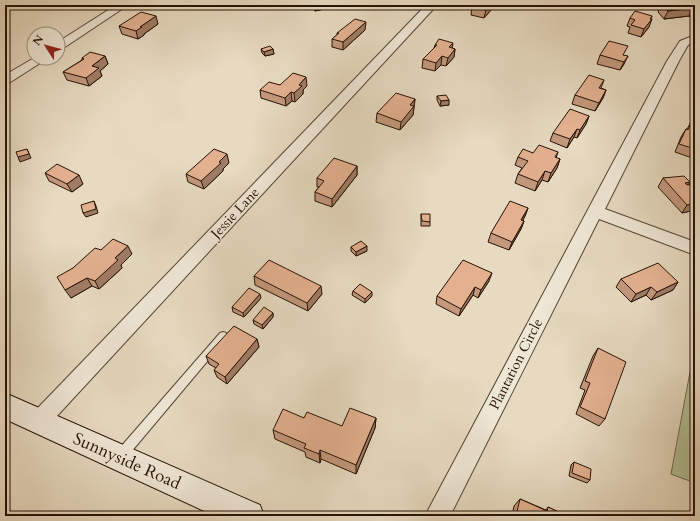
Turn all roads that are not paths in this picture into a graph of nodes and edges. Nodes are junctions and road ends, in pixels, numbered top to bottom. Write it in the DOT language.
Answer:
graph roads {
  1 [pos="123,5"];
  2 [pos="432,5"];
  3 [pos="695,38"];
  4 [pos="66,42"];
  5 [pos="29,66"];
  6 [pos="5,80"];
  7 [pos="594,211"];
  8 [pos="695,249"];
  9 [pos="223,336"];
  10 [pos="5,406"];
  11 [pos="38,422"];
  12 [pos="119,458"];
  13 [pos="249,516"];
  14 [pos="437,516"];
  1 -- 4 [label="street"];
  2 -- 11 [label="street, Jessie Lane"];
  3 -- 7 [label="street, Plantation Circle"];
  5 -- 6 [label="street"];
  7 -- 8 [label="street"];
  7 -- 14 [label="street, Plantation Circle"];
  9 -- 12 [label="lane"];
  10 -- 11 [label="street, Sunnyside Road"];
  11 -- 12 [label="street, Sunnyside Road"];
  12 -- 13 [label="street, Sunnyside Road"];
}
